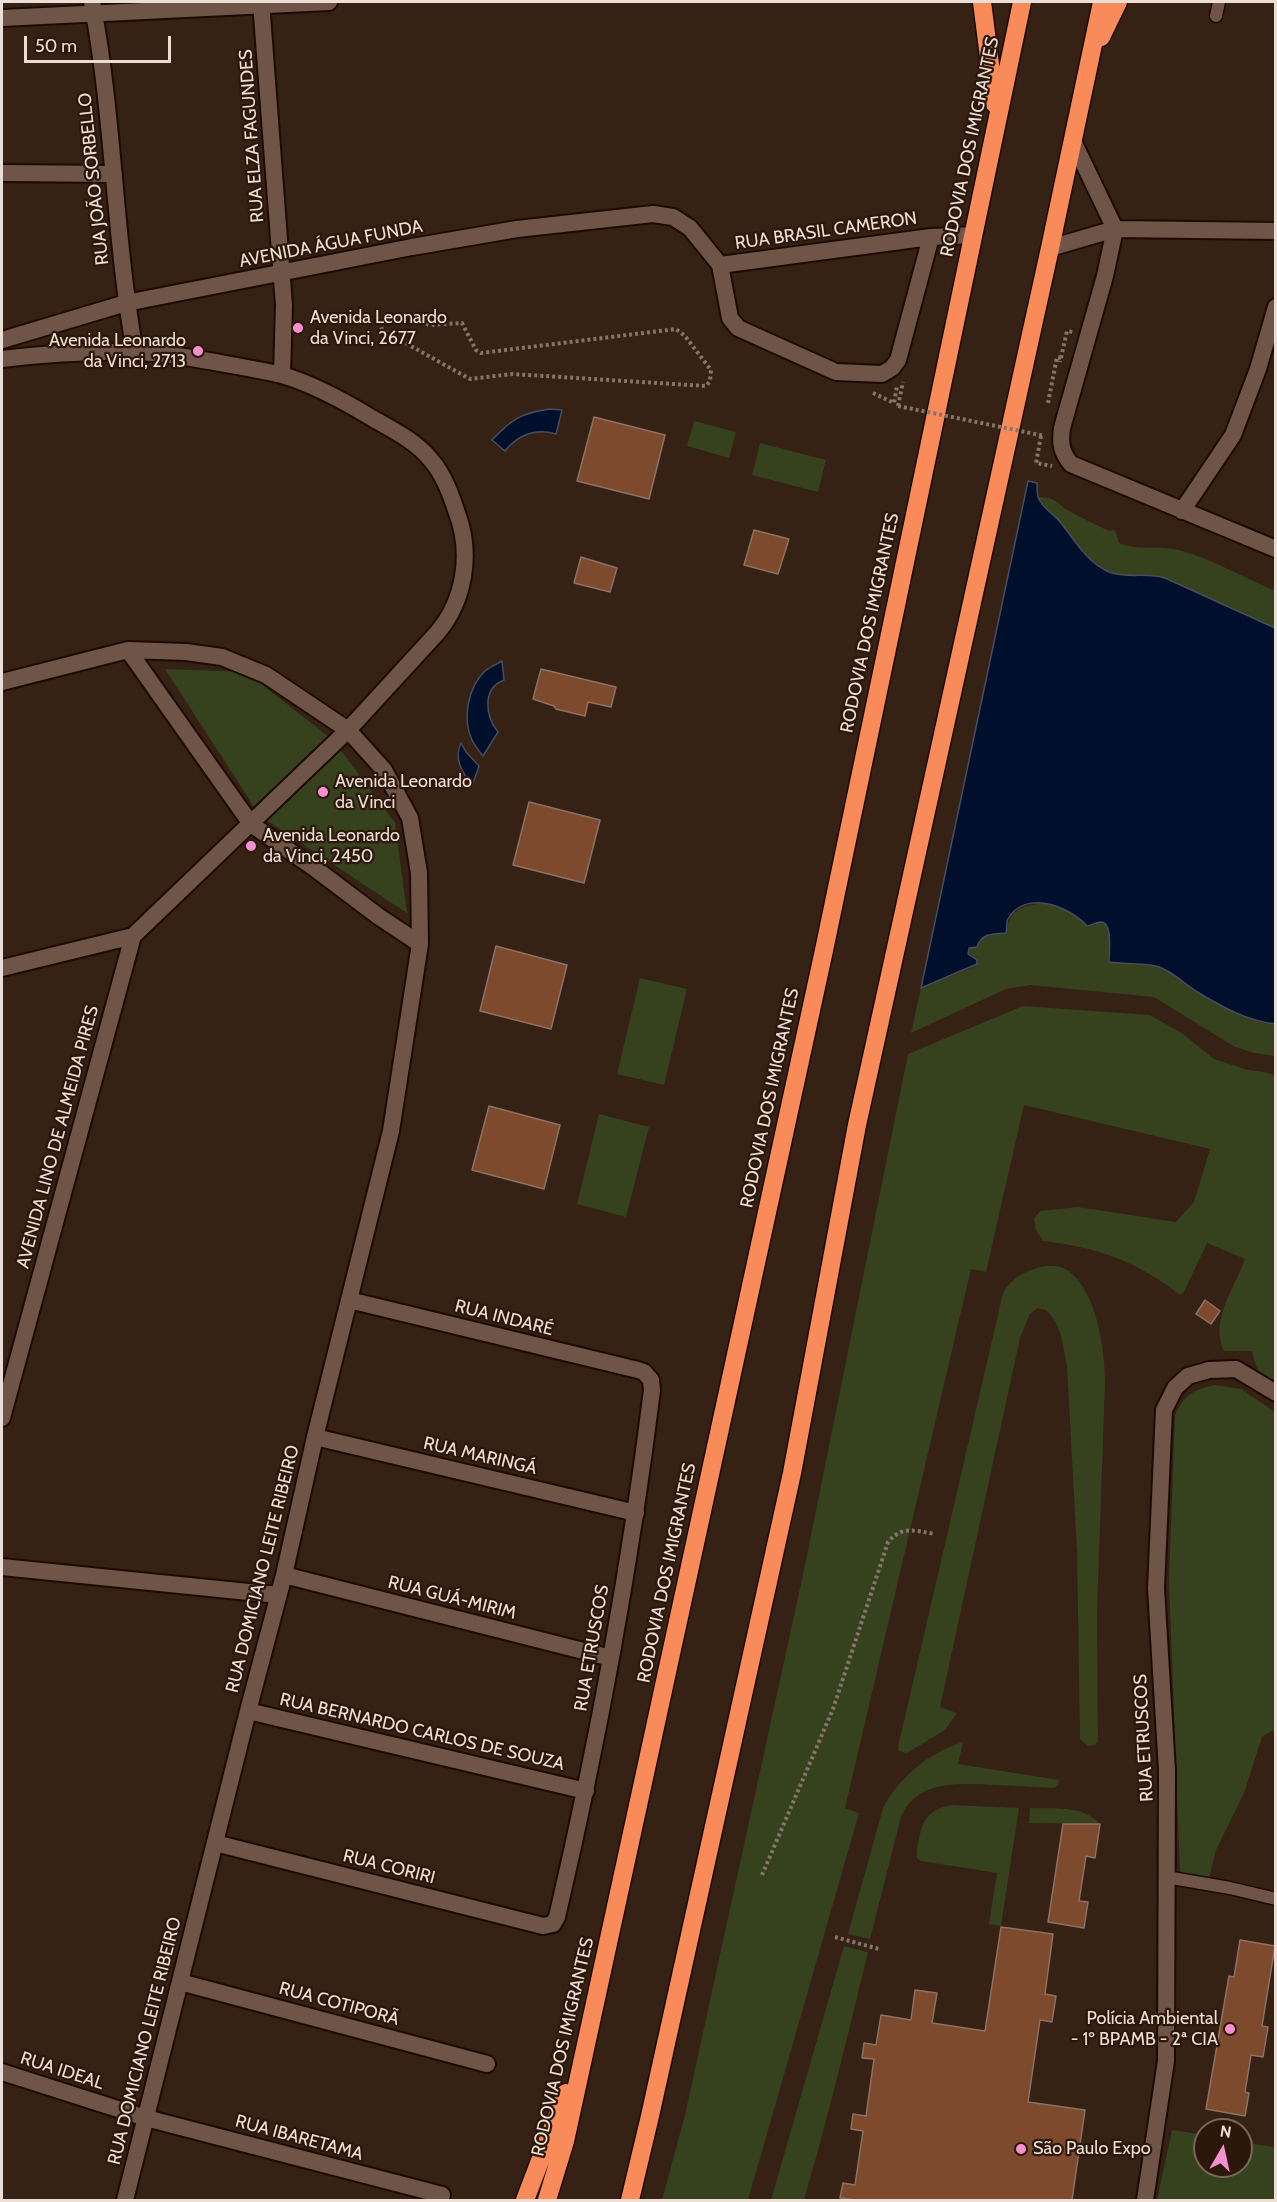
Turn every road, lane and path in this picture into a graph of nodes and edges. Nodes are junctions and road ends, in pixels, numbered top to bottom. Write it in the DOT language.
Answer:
graph roads {
  1 [pos="329,2"];
  2 [pos="982,2"];
  3 [pos="1022,2"];
  4 [pos="1102,2"];
  5 [pos="1118,2"];
  6 [pos="1219,2"];
  7 [pos="261,3"];
  8 [pos="93,8"];
  9 [pos="1216,16"];
  10 [pos="2,18"];
  11 [pos="1090,60"];
  12 [pos="997,117"];
  13 [pos="1073,141"];
  14 [pos="2,173"];
  15 [pos="114,174"];
  16 [pos="1115,229"];
  17 [pos="1275,231"];
  18 [pos="973,235"];
  19 [pos="931,237"];
  20 [pos="1050,248"];
  21 [pos="720,265"];
  22 [pos="282,274"];
  23 [pos="126,303"];
  24 [pos="1275,307"];
  25 [pos="384,319"];
  26 [pos="1067,331"];
  27 [pos="2,340"];
  28 [pos="135,352"];
  29 [pos="1061,358"];
  30 [pos="2,360"];
  31 [pos="282,375"];
  32 [pos="898,406"];
  33 [pos="1050,466"];
  34 [pos="1182,511"];
  35 [pos="1275,549"];
  36 [pos="128,650"];
  37 [pos="2,682"];
  38 [pos="348,730"];
  39 [pos="251,824"];
  40 [pos="133,936"];
  41 [pos="420,944"];
  42 [pos="2,968"];
  43 [pos="349,1300"];
  44 [pos="648,1376"];
  45 [pos="1275,1393"];
  46 [pos="2,1419"];
  47 [pos="315,1437"];
  48 [pos="636,1513"];
  49 [pos="935,1534"];
  50 [pos="2,1567"];
  51 [pos="284,1575"];
  52 [pos="278,1595"];
  53 [pos="610,1658"];
  54 [pos="248,1710"];
  55 [pos="586,1791"];
  56 [pos="215,1843"];
  57 [pos="762,1875"];
  58 [pos="1166,1877"];
  59 [pos="1275,1899"];
  60 [pos="553,1924"];
  61 [pos="835,1937"];
  62 [pos="879,1949"];
  63 [pos="180,1982"];
  64 [pos="588,2038"];
  65 [pos="487,2064"];
  66 [pos="2,2072"];
  67 [pos="146,2118"];
  68 [pos="442,2196"];
  69 [pos="125,2200"];
  70 [pos="525,2200"];
  71 [pos="547,2200"];
  72 [pos="630,2200"];
  73 [pos="1145,2200"];
  1 -- 7 [label="street"];
  2 -- 12 [label="highway"];
  3 -- 12 [label="highway, RODOVIA DOS IMIGRANTES"];
  4 -- 11 [label="highway"];
  5 -- 11 [label="highway"];
  6 -- 9 [label="lane"];
  7 -- 8 [label="street"];
  7 -- 22 [label="street, RUA ELZA FAGUNDES"];
  8 -- 10 [label="street"];
  8 -- 15 [label="street, RUA JOÃO SORBELLO"];
  11 -- 13 [label="highway"];
  12 -- 18 [label="highway, RODOVIA DOS IMIGRANTES"];
  13 -- 16 [label="street"];
  13 -- 20 [label="highway"];
  14 -- 15 [label="street"];
  15 -- 23 [label="street, RUA JOÃO SORBELLO"];
  16 -- 17 [label="street"];
  16 -- 20 [label="street"];
  16 -- 34 [label="street"];
  18 -- 19 [label="street, RUA BRASIL CAMERON"];
  18 -- 64 [label="highway, RODOVIA DOS IMIGRANTES"];
  19 -- 21 [label="street, RUA BRASIL CAMERON"];
  19 -- 21 [label="street"];
  20 -- 72 [label="highway"];
  21 -- 22 [label="street, AVENIDA ÁGUA FUNDA"];
  22 -- 23 [label="street, AVENIDA ÁGUA FUNDA"];
  22 -- 31 [label="street, RUA ELZA FAGUNDES"];
  23 -- 27 [label="street, AVENIDA ÁGUA FUNDA"];
  23 -- 28 [label="street, RUA JOÃO SORBELLO"];
  24 -- 34 [label="street"];
  25 -- 25 [label="path"];
  26 -- 29 [label="path"];
  28 -- 30 [label="street"];
  28 -- 31 [label="street"];
  31 -- 38 [label="street"];
  32 -- 33 [label="path, bridge"];
  34 -- 35 [label="street"];
  36 -- 37 [label="street, RUA DOMICIANO LEITE RIBEIRO"];
  36 -- 38 [label="street, RUA DOMICIANO LEITE RIBEIRO"];
  36 -- 39 [label="street"];
  38 -- 39 [label="street"];
  38 -- 41 [label="street, RUA DOMICIANO LEITE RIBEIRO"];
  39 -- 40 [label="street"];
  39 -- 41 [label="street"];
  40 -- 42 [label="street"];
  40 -- 46 [label="street, AVENIDA LINO DE ALMEIDA PIRES"];
  41 -- 43 [label="street, RUA DOMICIANO LEITE RIBEIRO"];
  43 -- 44 [label="street, RUA INDARÉ"];
  43 -- 47 [label="street, RUA DOMICIANO LEITE RIBEIRO"];
  44 -- 48 [label="street, RUA ETRUSCOS"];
  45 -- 58 [label="street, RUA ETRUSCOS"];
  47 -- 48 [label="street, RUA MARINGÁ"];
  47 -- 51 [label="street, RUA DOMICIANO LEITE RIBEIRO"];
  48 -- 53 [label="street, RUA ETRUSCOS"];
  49 -- 57 [label="path"];
  50 -- 52 [label="street"];
  51 -- 52 [label="street, RUA DOMICIANO LEITE RIBEIRO"];
  51 -- 53 [label="street, RUA GUÁ-MIRIM"];
  52 -- 54 [label="street, RUA DOMICIANO LEITE RIBEIRO"];
  53 -- 55 [label="street, RUA ETRUSCOS"];
  54 -- 55 [label="street, RUA BERNARDO CARLOS DE SOUZA"];
  54 -- 56 [label="street, RUA DOMICIANO LEITE RIBEIRO"];
  55 -- 60 [label="street, RUA ETRUSCOS"];
  56 -- 60 [label="street, RUA CORIRI"];
  56 -- 63 [label="street, RUA DOMICIANO LEITE RIBEIRO"];
  58 -- 59 [label="lane"];
  58 -- 73 [label="street, RUA ETRUSCOS"];
  61 -- 62 [label="path"];
  63 -- 65 [label="street, RUA COTIPORÃ"];
  63 -- 67 [label="street, RUA DOMICIANO LEITE RIBEIRO"];
  64 -- 70 [label="highway"];
  64 -- 71 [label="highway, RODOVIA DOS IMIGRANTES"];
  66 -- 67 [label="street, RUA IDEAL"];
  67 -- 68 [label="street, RUA IBARETAMA"];
  67 -- 69 [label="street, RUA DOMICIANO LEITE RIBEIRO"];
}
